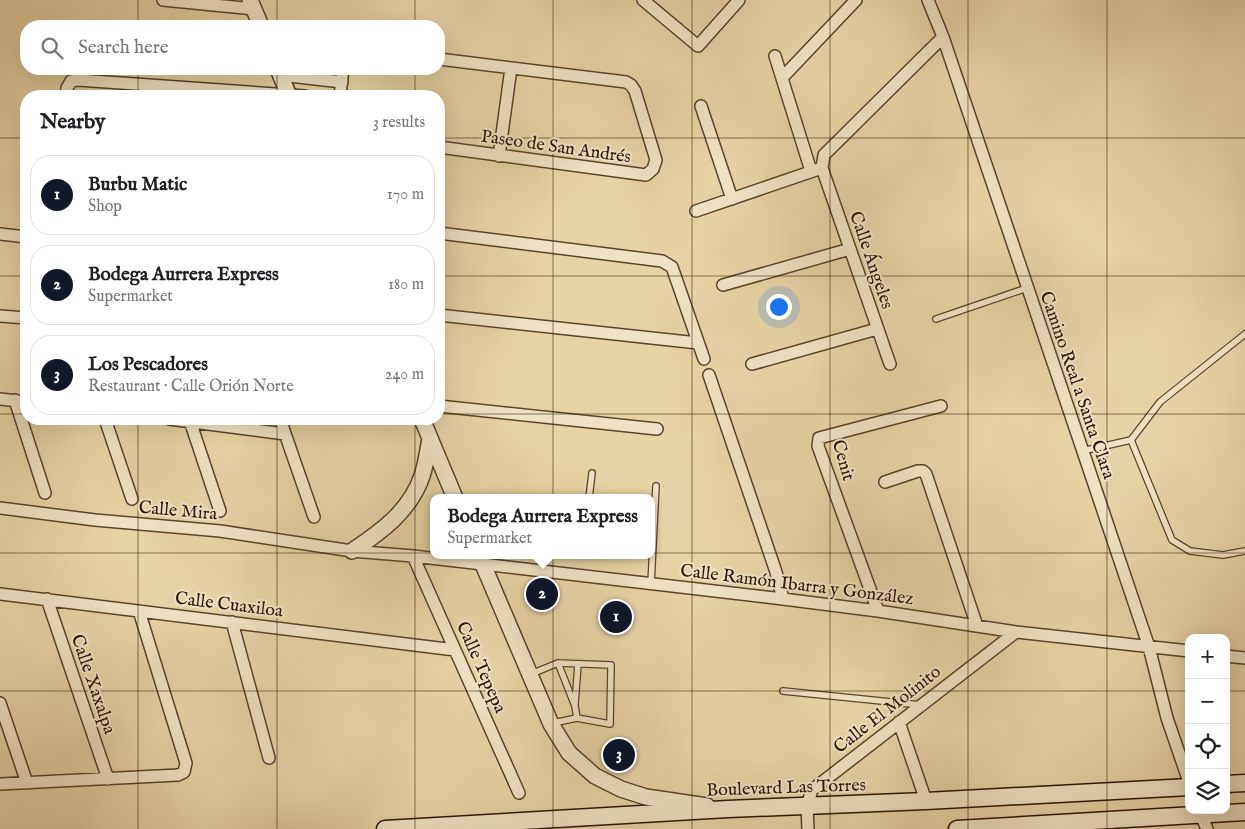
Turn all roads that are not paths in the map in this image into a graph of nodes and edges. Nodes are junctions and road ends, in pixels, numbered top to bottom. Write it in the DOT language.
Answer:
graph roads {
  1 [pos="163,0"];
  2 [pos="642,0"];
  3 [pos="739,0"];
  4 [pos="856,0"];
  5 [pos="928,0"];
  6 [pos="252,5"];
  7 [pos="258,20"];
  8 [pos="943,37"];
  9 [pos="776,56"];
  10 [pos="445,60"];
  11 [pos="511,68"];
  12 [pos="280,75"];
  13 [pos="298,75"];
  14 [pos="343,75"];
  15 [pos="782,78"];
  16 [pos="342,82"];
  17 [pos="67,90"];
  18 [pos="205,90"];
  19 [pos="287,90"];
  20 [pos="341,90"];
  21 [pos="701,106"];
  22 [pos="445,149"];
  23 [pos="500,156"];
  24 [pos="816,169"];
  25 [pos="732,199"];
  26 [pos="696,211"];
  27 [pos="0,234"];
  28 [pos="445,234"];
  29 [pos="20,236"];
  30 [pos="850,249"];
  31 [pos="723,285"];
  32 [pos="1027,288"];
  33 [pos="0,316"];
  34 [pos="445,316"];
  35 [pos="20,318"];
  36 [pos="936,319"];
  37 [pos="877,329"];
  38 [pos="1245,334"];
  39 [pos="698,343"];
  40 [pos="704,359"];
  41 [pos="752,364"];
  42 [pos="890,364"];
  43 [pos="709,375"];
  44 [pos="0,398"];
  45 [pos="20,401"];
  46 [pos="941,406"];
  47 [pos="445,407"];
  48 [pos="27,425"];
  49 [pos="107,425"];
  50 [pos="191,425"];
  51 [pos="219,425"];
  52 [pos="282,425"];
  53 [pos="425,425"];
  54 [pos="657,429"];
  55 [pos="285,434"];
  56 [pos="430,438"];
  57 [pos="1131,440"];
  58 [pos="1082,451"];
  59 [pos="592,473"];
  60 [pos="885,482"];
  61 [pos="656,486"];
  62 [pos="45,493"];
  63 [pos="453,494"];
  64 [pos="589,494"];
  65 [pos="655,496"];
  66 [pos="132,499"];
  67 [pos="0,508"];
  68 [pos="220,511"];
  69 [pos="314,517"];
  70 [pos="1245,551"];
  71 [pos="352,552"];
  72 [pos="413,556"];
  73 [pos="430,557"];
  74 [pos="464,559"];
  75 [pos="651,559"];
  76 [pos="481,560"];
  77 [pos="651,584"];
  78 [pos="0,594"];
  79 [pos="47,599"];
  80 [pos="783,599"];
  81 [pos="139,611"];
  82 [pos="878,611"];
  83 [pos="232,622"];
  84 [pos="977,626"];
  85 [pos="1016,632"];
  86 [pos="1149,647"];
  87 [pos="454,650"];
  88 [pos="1185,651"];
  89 [pos="1230,656"];
  90 [pos="1245,658"];
  91 [pos="558,663"];
  92 [pos="578,664"];
  93 [pos="530,675"];
  94 [pos="783,691"];
  95 [pos="0,704"];
  96 [pos="921,705"];
  97 [pos="575,706"];
  98 [pos="577,718"];
  99 [pos="899,722"];
  100 [pos="551,724"];
  101 [pos="269,758"];
  102 [pos="1185,770"];
  103 [pos="108,779"];
  104 [pos="27,783"];
  105 [pos="1245,783"];
  106 [pos="0,784"];
  107 [pos="1230,784"];
  108 [pos="1185,787"];
  109 [pos="519,793"];
  110 [pos="926,801"];
  111 [pos="807,806"];
  112 [pos="728,809"];
  113 [pos="1245,812"];
  114 [pos="1204,822"];
  115 [pos="385,829"];
  116 [pos="808,829"];
  117 [pos="957,829"];
  1 -- 6 [label="street"];
  2 -- 3 [label="street"];
  4 -- 15 [label="street"];
  5 -- 8 [label="street, Camino Real a Santa Clara"];
  6 -- 7 [label="street"];
  8 -- 24 [label="street"];
  8 -- 32 [label="street, Camino Real a Santa Clara"];
  9 -- 15 [label="street, Calle Ángeles"];
  10 -- 11 [label="street, Paseo de San Andrés"];
  11 -- 23 [label="street"];
  11 -- 23 [label="street, Paseo de San Andrés"];
  12 -- 19 [label="street"];
  13 -- 16 [label="street"];
  14 -- 16 [label="street"];
  15 -- 24 [label="street, Calle Ángeles"];
  16 -- 20 [label="street"];
  17 -- 18 [label="street"];
  21 -- 25 [label="street"];
  22 -- 23 [label="street, Paseo de San Andrés"];
  24 -- 25 [label="street"];
  24 -- 30 [label="street, Calle Ángeles"];
  25 -- 26 [label="street"];
  27 -- 29 [label="street"];
  28 -- 39 [label="street"];
  30 -- 31 [label="street"];
  30 -- 37 [label="street, Calle Ángeles"];
  32 -- 36 [label="lane"];
  32 -- 58 [label="street, Camino Real a Santa Clara"];
  33 -- 35 [label="street"];
  34 -- 39 [label="street"];
  37 -- 41 [label="street"];
  37 -- 42 [label="street, Calle Ángeles"];
  38 -- 57 [label="lane"];
  39 -- 40 [label="street"];
  43 -- 80 [label="street"];
  44 -- 45 [label="street"];
  46 -- 82 [label="street, Cenit"];
  47 -- 54 [label="street"];
  48 -- 62 [label="street"];
  49 -- 66 [label="street"];
  50 -- 68 [label="street"];
  51 -- 55 [label="street"];
  52 -- 55 [label="street"];
  53 -- 56 [label="street"];
  55 -- 69 [label="street"];
  56 -- 63 [label="street"];
  56 -- 71 [label="street"];
  57 -- 58 [label="lane"];
  57 -- 70 [label="lane"];
  58 -- 86 [label="street, Camino Real a Santa Clara"];
  59 -- 64 [label="lane"];
  60 -- 84 [label="street"];
  61 -- 65 [label="lane"];
  67 -- 71 [label="street, Calle Mira"];
  71 -- 72 [label="street, Calle Ramón Ibarra y González"];
  72 -- 73 [label="street, Calle Ramón Ibarra y González"];
  72 -- 87 [label="street, Calle Tepepa"];
  74 -- 76 [label="street, Calle Ramón Ibarra y González"];
  75 -- 77 [label="lane"];
  76 -- 77 [label="street, Calle Ramón Ibarra y González"];
  76 -- 93 [label="street"];
  77 -- 80 [label="street, Calle Ramón Ibarra y González"];
  78 -- 79 [label="street, Calle Cuaxiloa"];
  79 -- 81 [label="street, Calle Cuaxiloa"];
  79 -- 103 [label="street, Calle Xaxalpa"];
  80 -- 82 [label="street, Calle Ramón Ibarra y González"];
  81 -- 83 [label="street, Calle Cuaxiloa"];
  81 -- 103 [label="street"];
  82 -- 84 [label="street, Calle Ramón Ibarra y González"];
  83 -- 87 [label="street, Calle Cuaxiloa"];
  83 -- 101 [label="street"];
  84 -- 85 [label="street, Calle Ramón Ibarra y González"];
  85 -- 86 [label="street, Calle Ramón Ibarra y González"];
  85 -- 96 [label="street, Calle El Molinito"];
  86 -- 88 [label="street, Calle Ramón Ibarra y González"];
  86 -- 102 [label="street, Camino Real a Santa Clara"];
  87 -- 109 [label="street, Calle Tepepa"];
  89 -- 90 [label="street"];
  91 -- 92 [label="lane"];
  91 -- 93 [label="lane"];
  91 -- 97 [label="lane"];
  92 -- 97 [label="lane"];
  92 -- 98 [label="lane"];
  93 -- 100 [label="street"];
  94 -- 96 [label="lane"];
  95 -- 104 [label="street"];
  96 -- 99 [label="street, Calle El Molinito"];
  97 -- 98 [label="lane"];
  98 -- 100 [label="lane"];
  99 -- 110 [label="street"];
  99 -- 111 [label="street, Calle El Molinito"];
  100 -- 112 [label="street"];
  103 -- 104 [label="street"];
  104 -- 106 [label="street"];
  105 -- 107 [label="main road"];
  108 -- 110 [label="main road, Boulevard Las Torres"];
  110 -- 111 [label="main road, Boulevard Las Torres"];
  111 -- 112 [label="main road, Boulevard Las Torres"];
  111 -- 116 [label="street"];
  112 -- 115 [label="main road, Boulevard Las Torres"];
  113 -- 114 [label="main road"];
  114 -- 117 [label="main road"];
}
